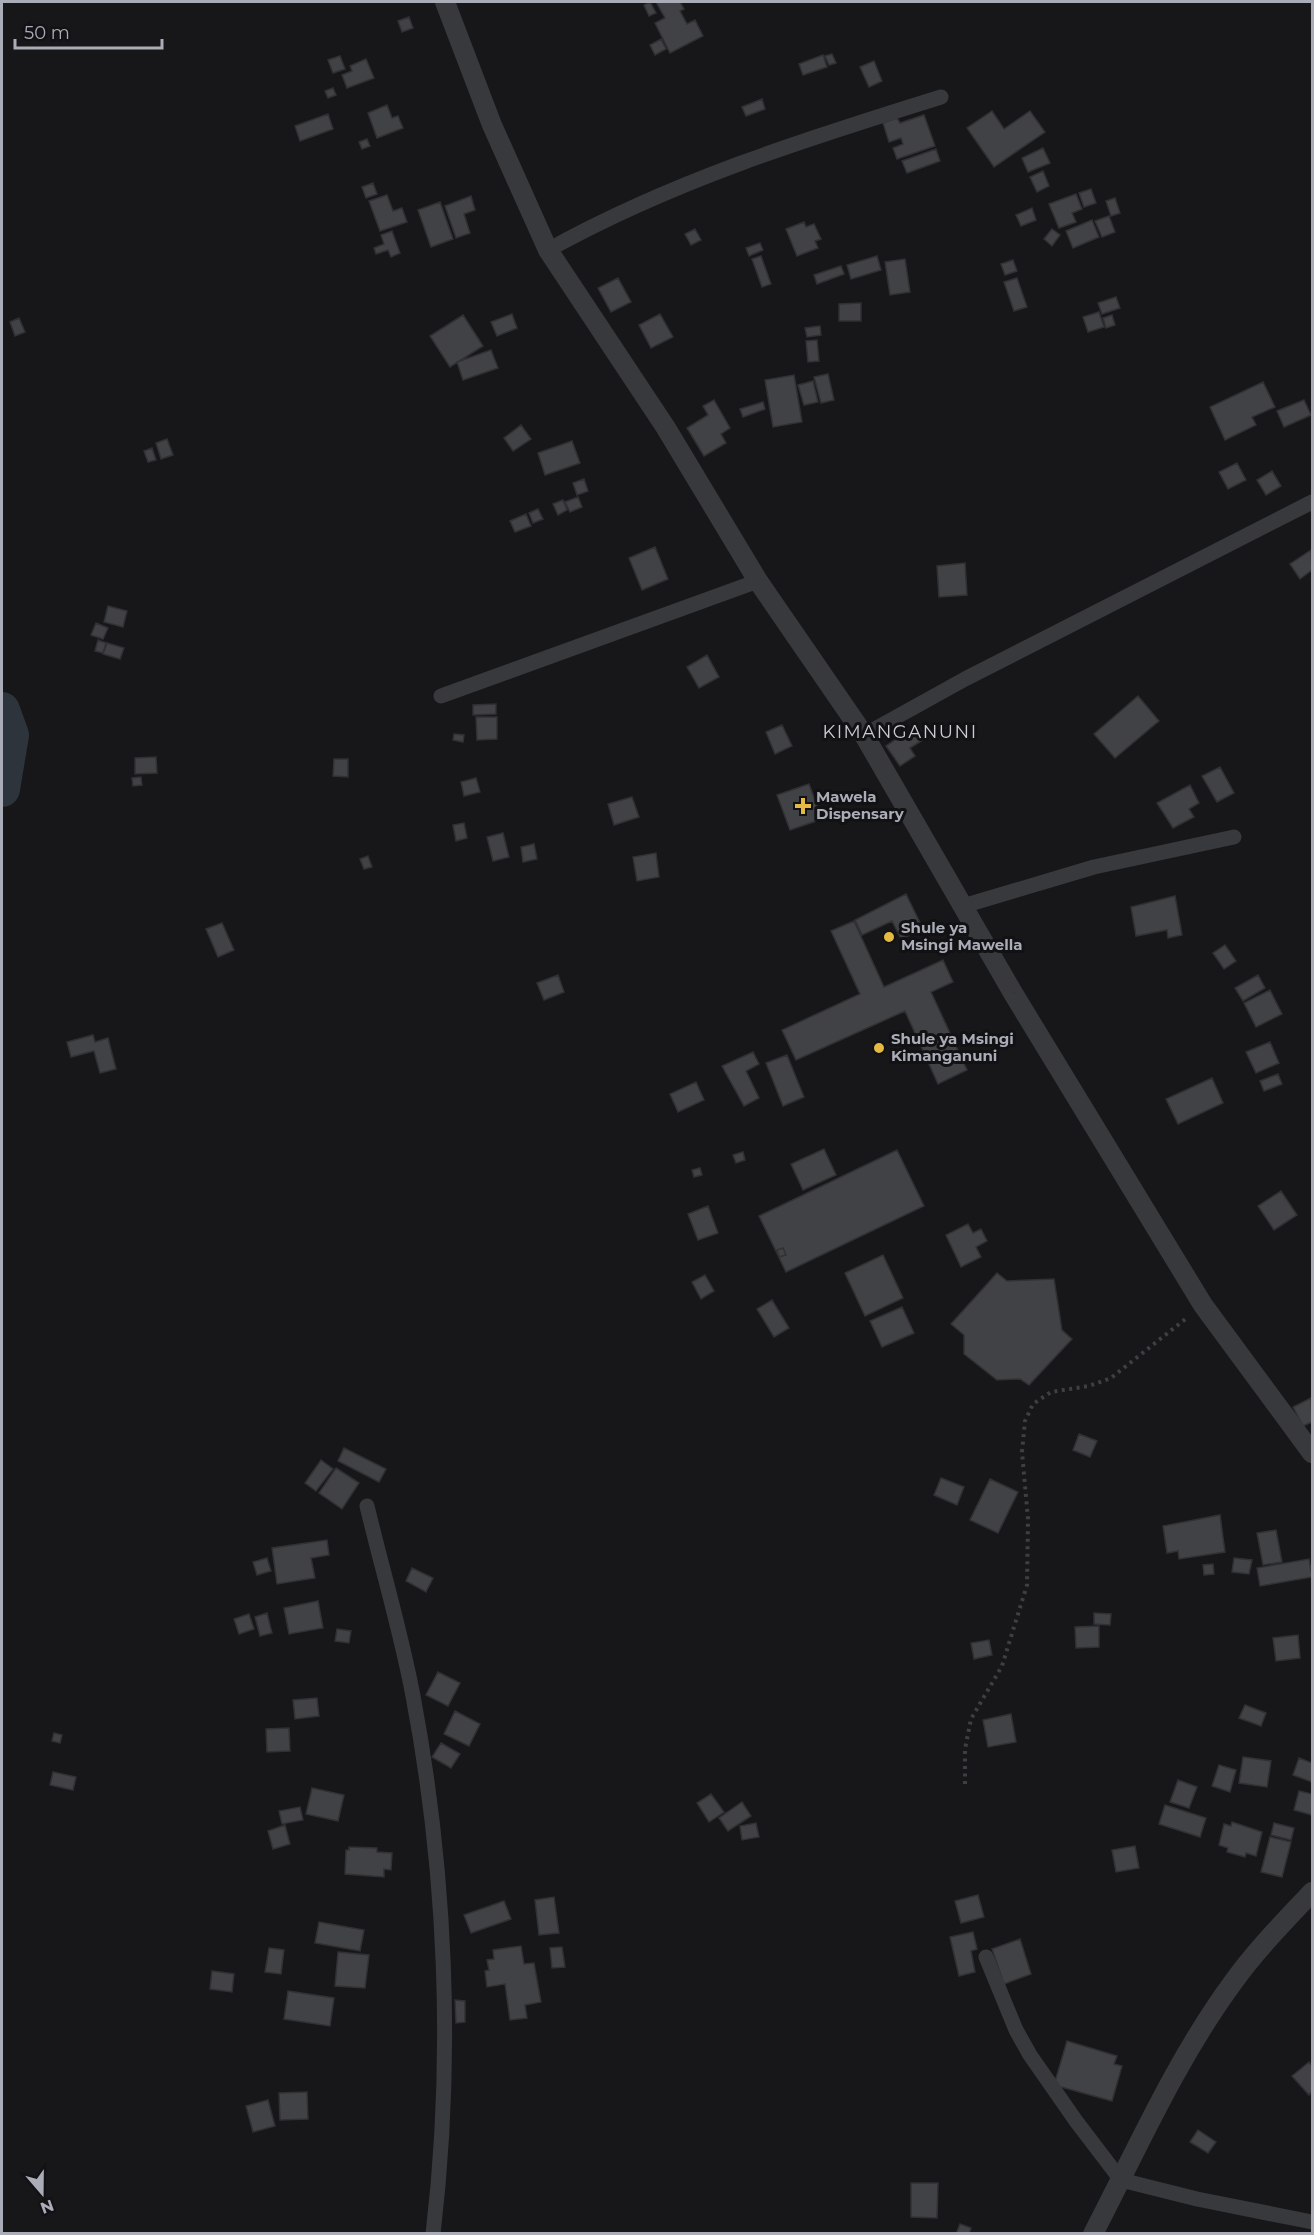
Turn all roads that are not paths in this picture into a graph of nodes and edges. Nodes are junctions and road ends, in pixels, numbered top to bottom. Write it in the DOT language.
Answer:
graph roads {
  1 [pos="445,2"];
  2 [pos="941,97"];
  3 [pos="548,250"];
  4 [pos="1312,502"];
  5 [pos="758,581"];
  6 [pos="441,696"];
  7 [pos="864,735"];
  8 [pos="1234,837"];
  9 [pos="963,906"];
  10 [pos="1312,1453"];
  11 [pos="367,1506"];
  12 [pos="1312,1892"];
  13 [pos="986,1957"];
  14 [pos="1121,2180"];
  15 [pos="1312,2222"];
  16 [pos="433,2234"];
  17 [pos="1093,2234"];
  1 -- 3 [label="street"];
  2 -- 3 [label="street"];
  3 -- 5 [label="street"];
  4 -- 7 [label="street"];
  5 -- 6 [label="street"];
  5 -- 7 [label="street"];
  7 -- 9 [label="street"];
  8 -- 9 [label="street"];
  9 -- 10 [label="street"];
  11 -- 16 [label="street"];
  12 -- 14 [label="street"];
  13 -- 14 [label="street"];
  14 -- 15 [label="street"];
  14 -- 17 [label="street"];
}
